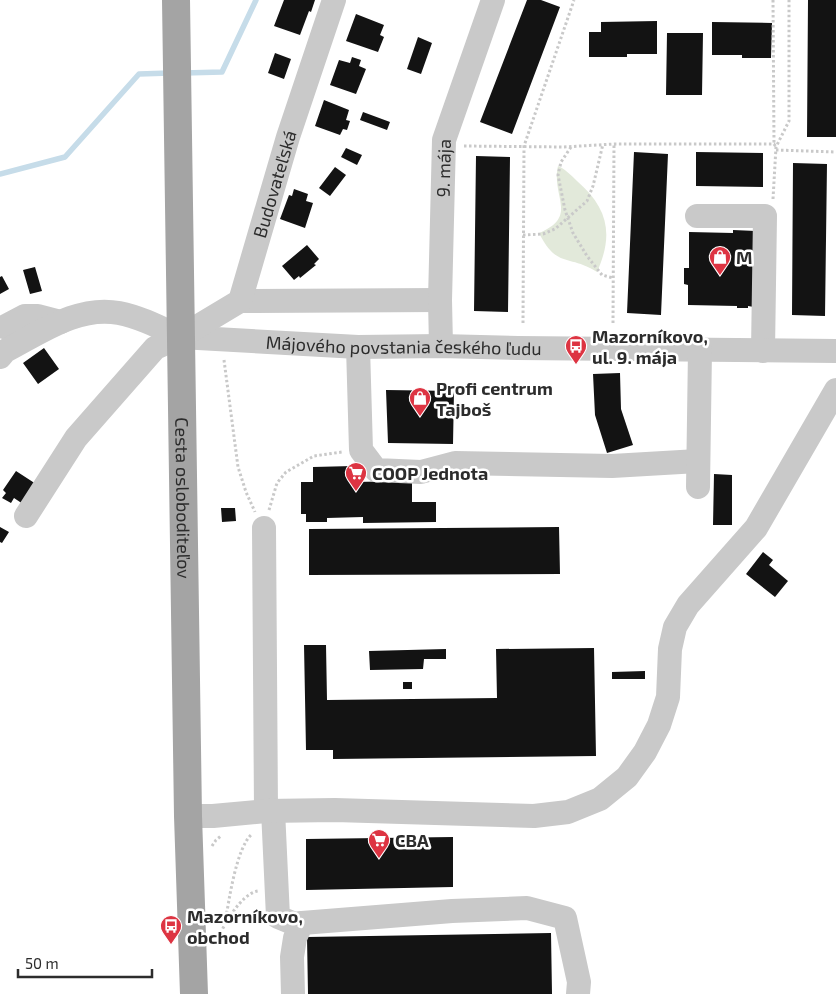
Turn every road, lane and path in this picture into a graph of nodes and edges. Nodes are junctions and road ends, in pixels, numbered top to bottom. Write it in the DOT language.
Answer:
graph roads {
  1 [pos="334,0"];
  2 [pos="493,0"];
  3 [pos="574,0"];
  4 [pos="773,0"];
  5 [pos="789,0"];
  6 [pos="176,9"];
  7 [pos="603,144"];
  8 [pos="614,144"];
  9 [pos="464,146"];
  10 [pos="524,146"];
  11 [pos="571,147"];
  12 [pos="775,147"];
  13 [pos="836,152"];
  14 [pos="772,206"];
  15 [pos="697,216"];
  16 [pos="568,219"];
  17 [pos="523,235"];
  18 [pos="613,278"];
  19 [pos="440,300"];
  20 [pos="240,301"];
  21 [pos="61,322"];
  22 [pos="523,323"];
  23 [pos="613,323"];
  24 [pos="4,328"];
  25 [pos="180,337"];
  26 [pos="441,346"];
  27 [pos="358,347"];
  28 [pos="700,350"];
  29 [pos="763,351"];
  30 [pos="836,351"];
  31 [pos="0,357"];
  32 [pos="224,360"];
  33 [pos="836,390"];
  34 [pos="362,450"];
  35 [pos="698,461"];
  36 [pos="698,487"];
  37 [pos="26,516"];
  38 [pos="264,528"];
  39 [pos="188,816"];
  40 [pos="265,817"];
  41 [pos="223,835"];
  42 [pos="212,853"];
  43 [pos="277,889"];
  44 [pos="225,923"];
  45 [pos="302,923"];
  46 [pos="213,938"];
  47 [pos="194,994"];
  48 [pos="293,994"];
  49 [pos="578,994"];
  1 -- 20 [label="street, Budovateľská"];
  2 -- 19 [label="street, 9. mája"];
  3 -- 10 [label="path"];
  4 -- 12 [label="path"];
  5 -- 12 [label="path"];
  6 -- 25 [label="main road, Cesta osloboditeľov"];
  7 -- 8 [label="path"];
  7 -- 11 [label="path"];
  7 -- 16 [label="path"];
  8 -- 12 [label="path"];
  8 -- 18 [label="path"];
  9 -- 10 [label="path"];
  10 -- 11 [label="path"];
  10 -- 17 [label="path"];
  11 -- 16 [label="path"];
  12 -- 13 [label="path"];
  12 -- 14 [label="path"];
  15 -- 29 [label="street"];
  16 -- 17 [label="path"];
  16 -- 18 [label="path"];
  17 -- 22 [label="path"];
  18 -- 23 [label="path"];
  19 -- 20 [label="street"];
  19 -- 26 [label="street, 9. mája"];
  20 -- 25 [label="street"];
  21 -- 24 [label="street"];
  21 -- 25 [label="street"];
  21 -- 31 [label="street"];
  25 -- 27 [label="street, Májového povstania českého ľudu"];
  25 -- 37 [label="street"];
  25 -- 39 [label="main road, Cesta osloboditeľov"];
  26 -- 27 [label="street, Májového povstania českého ľudu"];
  26 -- 28 [label="street, Májového povstania českého ľudu"];
  27 -- 34 [label="street"];
  28 -- 29 [label="street, Májového povstania českého ľudu"];
  28 -- 35 [label="street"];
  29 -- 30 [label="street, Májového povstania českého ľudu"];
  32 -- 38 [label="path"];
  33 -- 40 [label="street"];
  34 -- 35 [label="street"];
  34 -- 38 [label="path"];
  35 -- 36 [label="street"];
  38 -- 40 [label="street"];
  39 -- 40 [label="street"];
  39 -- 47 [label="main road, Cesta osloboditeľov"];
  40 -- 43 [label="street"];
  40 -- 44 [label="path"];
  41 -- 42 [label="path"];
  43 -- 44 [label="path"];
  43 -- 45 [label="street"];
  44 -- 46 [label="path"];
  45 -- 48 [label="street"];
  45 -- 49 [label="street"];
}
